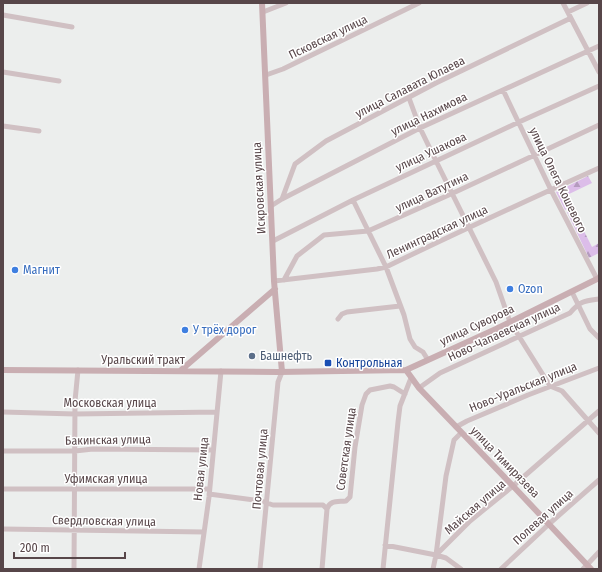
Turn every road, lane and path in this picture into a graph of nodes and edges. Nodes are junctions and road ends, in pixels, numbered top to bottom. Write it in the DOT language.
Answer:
graph roads {
  1 [pos="262,3"];
  2 [pos="286,3"];
  3 [pos="419,3"];
  4 [pos="563,3"];
  5 [pos="587,3"];
  6 [pos="263,12"];
  7 [pos="3,15"];
  8 [pos="569,15"];
  9 [pos="72,27"];
  10 [pos="599,46"];
  11 [pos="588,51"];
  12 [pos="3,72"];
  13 [pos="599,72"];
  14 [pos="266,75"];
  15 [pos="59,81"];
  16 [pos="599,86"];
  17 [pos="503,90"];
  18 [pos="408,98"];
  19 [pos="519,122"];
  20 [pos="599,125"];
  21 [pos="3,126"];
  22 [pos="420,128"];
  23 [pos="39,131"];
  24 [pos="534,154"];
  25 [pos="436,161"];
  26 [pos="599,168"];
  27 [pos="551,190"];
  28 [pos="452,194"];
  29 [pos="282,199"];
  30 [pos="353,200"];
  31 [pos="271,206"];
  32 [pos="469,227"];
  33 [pos="368,231"];
  34 [pos="273,241"];
  35 [pos="386,267"];
  36 [pos="598,279"];
  37 [pos="284,280"];
  38 [pos="274,281"];
  39 [pos="275,289"];
  40 [pos="572,292"];
  41 [pos="599,299"];
  42 [pos="578,304"];
  43 [pos="400,306"];
  44 [pos="338,319"];
  45 [pos="510,322"];
  46 [pos="520,336"];
  47 [pos="599,338"];
  48 [pos="428,360"];
  49 [pos="599,368"];
  50 [pos="3,370"];
  51 [pos="78,370"];
  52 [pos="406,370"];
  53 [pos="180,371"];
  54 [pos="221,371"];
  55 [pos="282,372"];
  56 [pos="411,378"];
  57 [pos="550,386"];
  58 [pos="419,388"];
  59 [pos="405,394"];
  60 [pos="599,411"];
  61 [pos="3,412"];
  62 [pos="217,412"];
  63 [pos="75,414"];
  64 [pos="589,421"];
  65 [pos="456,427"];
  66 [pos="461,433"];
  67 [pos="599,433"];
  68 [pos="213,450"];
  69 [pos="3,451"];
  70 [pos="75,451"];
  71 [pos="599,480"];
  72 [pos="514,486"];
  73 [pos="3,490"];
  74 [pos="75,490"];
  75 [pos="209,491"];
  76 [pos="267,503"];
  77 [pos="327,509"];
  78 [pos="549,524"];
  79 [pos="3,529"];
  80 [pos="74,530"];
  81 [pos="204,532"];
  82 [pos="385,545"];
  83 [pos="599,552"];
  84 [pos="436,555"];
  85 [pos="587,568"];
  86 [pos="74,569"];
  87 [pos="199,569"];
  88 [pos="260,569"];
  89 [pos="322,569"];
  90 [pos="383,569"];
  91 [pos="433,569"];
  92 [pos="461,569"];
  93 [pos="501,569"];
  1 -- 6 [label="main road, Искровская улица"];
  2 -- 6 [label="street"];
  3 -- 14 [label="street, Псковская улица"];
  4 -- 8 [label="street"];
  5 -- 8 [label="street, улица Салавата Юлаева"];
  6 -- 14 [label="main road, Искровская улица"];
  7 -- 9 [label="street"];
  8 -- 11 [label="street"];
  8 -- 18 [label="street, улица Салавата Юлаева"];
  10 -- 11 [label="street, улица Нахимова"];
  11 -- 13 [label="street"];
  11 -- 17 [label="street, улица Нахимова"];
  12 -- 15 [label="street"];
  14 -- 31 [label="main road, Искровская улица"];
  16 -- 19 [label="street, улица Ушакова"];
  17 -- 19 [label="street, улица Олега Кошевого"];
  17 -- 22 [label="street, улица Нахимова"];
  18 -- 22 [label="street"];
  18 -- 29 [label="street, улица Салавата Юлаева"];
  19 -- 24 [label="street, улица Олега Кошевого"];
  19 -- 25 [label="street, улица Ушакова"];
  20 -- 24 [label="street, улица Ватутина"];
  21 -- 23 [label="street"];
  22 -- 25 [label="street"];
  22 -- 29 [label="street, улица Нахимова"];
  24 -- 27 [label="street, улица Олега Кошевого"];
  24 -- 28 [label="street, улица Ватутина"];
  25 -- 28 [label="street"];
  25 -- 30 [label="street, улица Ушакова"];
  26 -- 27 [label="street, Ленинградская улица"];
  27 -- 32 [label="street, Ленинградская улица"];
  27 -- 36 [label="street, улица Олега Кошевого"];
  28 -- 32 [label="street"];
  28 -- 33 [label="street, улица Ватутина"];
  29 -- 31 [label="street, улица Нахимова"];
  30 -- 33 [label="street"];
  30 -- 34 [label="street, улица Ушакова"];
  31 -- 34 [label="main road, Искровская улица"];
  32 -- 35 [label="street, Ленинградская улица"];
  32 -- 45 [label="street"];
  33 -- 35 [label="street"];
  33 -- 37 [label="street, улица Ватутина"];
  34 -- 38 [label="main road, Искровская улица"];
  35 -- 37 [label="street, Ленинградская улица"];
  35 -- 43 [label="street"];
  36 -- 40 [label="main road, улица Суворова"];
  37 -- 38 [label="street, Ленинградская улица"];
  38 -- 39 [label="main road, Искровская улица"];
  39 -- 53 [label="main road"];
  39 -- 55 [label="main road, Искровская улица"];
  40 -- 42 [label="street"];
  40 -- 45 [label="main road, улица Суворова"];
  41 -- 42 [label="street, Ново-Чапаевская улица"];
  42 -- 46 [label="street, Ново-Чапаевская улица"];
  42 -- 47 [label="street"];
  43 -- 44 [label="street"];
  43 -- 48 [label="street"];
  45 -- 46 [label="street"];
  45 -- 48 [label="main road, улица Суворова"];
  46 -- 57 [label="street"];
  46 -- 58 [label="street, Ново-Чапаевская улица"];
  48 -- 52 [label="main road, улица Суворова"];
  49 -- 57 [label="street, Ново-Уральская улица"];
  50 -- 51 [label="main road, Уральский тракт"];
  51 -- 53 [label="main road, Уральский тракт"];
  51 -- 63 [label="street"];
  52 -- 55 [label="main road, Уральский тракт"];
  52 -- 56 [label="main road, улица Тимирязева"];
  53 -- 54 [label="main road, Уральский тракт"];
  54 -- 55 [label="main road, Уральский тракт"];
  54 -- 62 [label="street, Новая улица"];
  55 -- 76 [label="street, Почтовая улица"];
  56 -- 58 [label="main road, улица Тимирязева"];
  56 -- 59 [label="street"];
  57 -- 64 [label="street"];
  57 -- 65 [label="street, Ново-Уральская улица"];
  58 -- 65 [label="main road, улица Тимирязева"];
  59 -- 77 [label="street, Советская улица"];
  59 -- 82 [label="street"];
  60 -- 64 [label="street, Майская улица"];
  61 -- 63 [label="street, Московская улица"];
  62 -- 63 [label="street, Московская улица"];
  62 -- 68 [label="street, Новая улица"];
  63 -- 70 [label="street"];
  64 -- 67 [label="street"];
  64 -- 72 [label="street, Майская улица"];
  65 -- 66 [label="main road, улица Тимирязева"];
  66 -- 72 [label="main road, улица Тимирязева"];
  66 -- 84 [label="street"];
  68 -- 70 [label="street, Бакинская улица"];
  68 -- 75 [label="street, Новая улица"];
  69 -- 70 [label="street, Бакинская улица"];
  70 -- 74 [label="street"];
  71 -- 78 [label="street, Полевая улица"];
  72 -- 78 [label="main road, улица Тимирязева"];
  72 -- 84 [label="street, Майская улица"];
  73 -- 74 [label="street, Уфимская улица"];
  74 -- 75 [label="street, Уфимская улица"];
  74 -- 80 [label="street"];
  75 -- 76 [label="street, Уфимская улица"];
  75 -- 81 [label="street, Новая улица"];
  76 -- 77 [label="street, Уфимская улица"];
  76 -- 88 [label="street, Почтовая улица"];
  77 -- 89 [label="street"];
  78 -- 85 [label="main road, улица Тимирязева"];
  78 -- 93 [label="street, Полевая улица"];
  79 -- 80 [label="street, Свердловская улица"];
  80 -- 81 [label="street, Свердловская улица"];
  80 -- 86 [label="street"];
  81 -- 87 [label="street, Новая улица"];
  82 -- 84 [label="street"];
  82 -- 90 [label="street"];
  83 -- 85 [label="street"];
  84 -- 91 [label="street"];
  84 -- 92 [label="street"];
}
